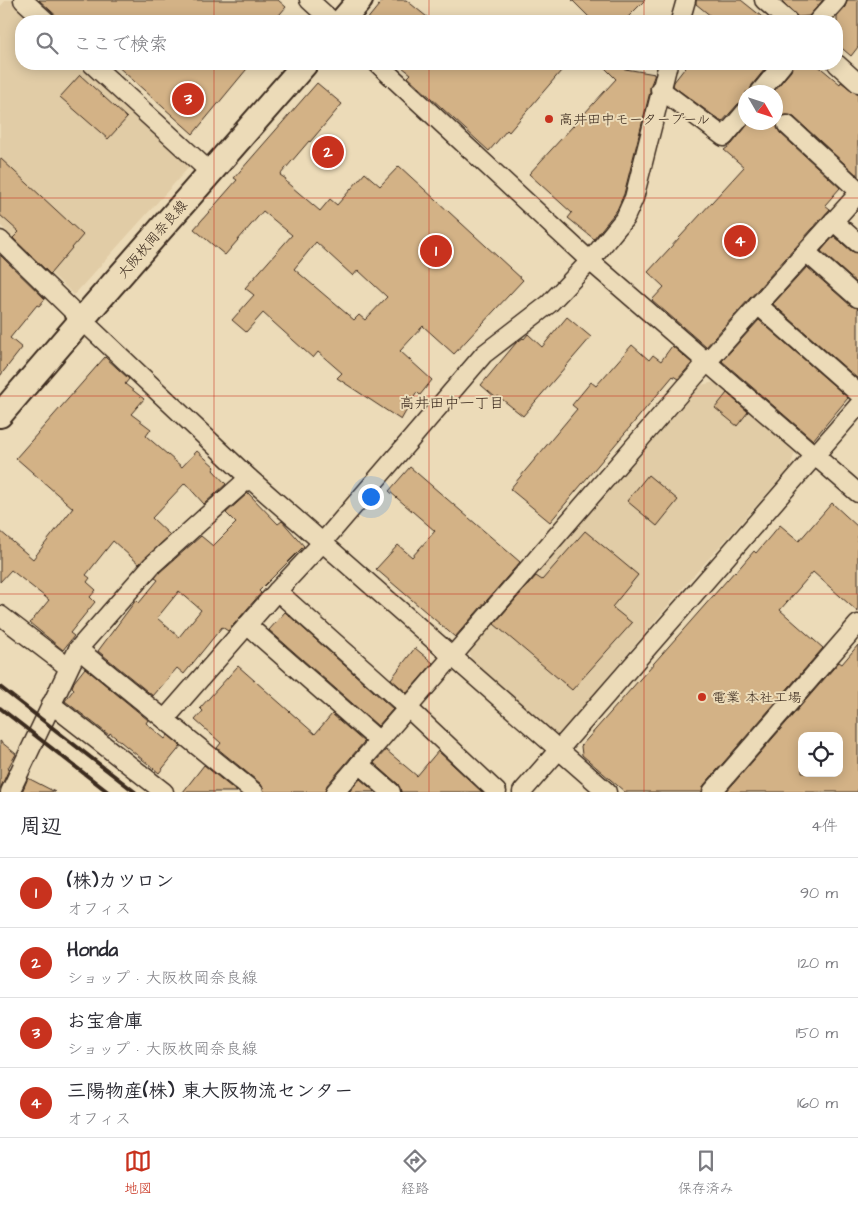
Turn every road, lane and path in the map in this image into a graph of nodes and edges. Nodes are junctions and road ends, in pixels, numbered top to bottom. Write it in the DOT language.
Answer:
graph roads {
  1 [pos="23,0"];
  2 [pos="309,0"];
  3 [pos="360,0"];
  4 [pos="686,0"];
  5 [pos="764,0"];
  6 [pos="837,0"];
  7 [pos="39,15"];
  8 [pos="325,15"];
  9 [pos="347,15"];
  10 [pos="682,15"];
  11 [pos="781,15"];
  12 [pos="823,15"];
  13 [pos="99,70"];
  14 [pos="300,70"];
  15 [pos="384,70"];
  16 [pos="666,70"];
  17 [pos="778,70"];
  18 [pos="843,70"];
  19 [pos="858,83"];
  20 [pos="766,85"];
  21 [pos="660,89"];
  22 [pos="738,120"];
  23 [pos="787,125"];
  24 [pos="210,172"];
  25 [pos="858,192"];
  26 [pos="833,221"];
  27 [pos="0,240"];
  28 [pos="858,243"];
  29 [pos="806,252"];
  30 [pos="590,261"];
  31 [pos="858,298"];
  32 [pos="758,305"];
  33 [pos="81,319"];
  34 [pos="707,362"];
  35 [pos="858,393"];
  36 [pos="858,406"];
  37 [pos="0,415"];
  38 [pos="815,456"];
  39 [pos="249,478"];
  40 [pos="858,493"];
  41 [pos="322,543"];
  42 [pos="277,590"];
  43 [pos="0,616"];
  44 [pos="858,624"];
  45 [pos="247,625"];
  46 [pos="78,649"];
  47 [pos="453,656"];
  48 [pos="68,667"];
  49 [pos="51,704"];
  50 [pos="408,708"];
  51 [pos="165,719"];
  52 [pos="379,741"];
  53 [pos="559,749"];
  54 [pos="359,764"];
  55 [pos="10,792"];
  56 [pos="164,792"];
  57 [pos="254,792"];
  58 [pos="335,792"];
  59 [pos="391,792"];
  60 [pos="497,792"];
  61 [pos="522,792"];
  62 [pos="607,792"];
  63 [pos="712,792"];
  1 -- 7 [label="street"];
  2 -- 8 [label="street"];
  3 -- 9 [label="main road"];
  4 -- 10 [label="street"];
  5 -- 11 [label="street"];
  6 -- 12 [label="street"];
  13 -- 24 [label="street"];
  14 -- 24 [label="main road, 大阪枚岡奈良線"];
  15 -- 30 [label="street"];
  16 -- 21 [label="street"];
  17 -- 20 [label="street"];
  18 -- 19 [label="street"];
  21 -- 22 [label="street"];
  21 -- 30 [label="street"];
  23 -- 25 [label="street"];
  24 -- 33 [label="main road, 大阪枚岡奈良線"];
  25 -- 26 [label="street"];
  26 -- 28 [label="street"];
  26 -- 29 [label="street"];
  27 -- 33 [label="street"];
  29 -- 31 [label="street"];
  29 -- 32 [label="street"];
  30 -- 34 [label="street"];
  30 -- 41 [label="street"];
  32 -- 34 [label="street"];
  32 -- 35 [label="street"];
  33 -- 37 [label="main road, 大阪枚岡奈良線"];
  33 -- 39 [label="street"];
  34 -- 38 [label="street"];
  34 -- 47 [label="street"];
  36 -- 38 [label="street"];
  38 -- 40 [label="street"];
  38 -- 53 [label="street"];
  39 -- 41 [label="street"];
  39 -- 46 [label="street"];
  41 -- 42 [label="street"];
  41 -- 47 [label="street"];
  42 -- 45 [label="street"];
  42 -- 50 [label="street"];
  43 -- 48 [label="street"];
  44 -- 63 [label="street"];
  45 -- 51 [label="street"];
  45 -- 52 [label="street"];
  46 -- 48 [label="street"];
  46 -- 51 [label="street"];
  47 -- 50 [label="street"];
  47 -- 53 [label="street"];
  48 -- 49 [label="street"];
  49 -- 55 [label="street"];
  49 -- 56 [label="street"];
  50 -- 52 [label="street"];
  50 -- 60 [label="street"];
  51 -- 57 [label="street"];
  52 -- 54 [label="street"];
  53 -- 61 [label="street"];
  53 -- 62 [label="street"];
  54 -- 58 [label="street"];
  54 -- 59 [label="street"];
}
